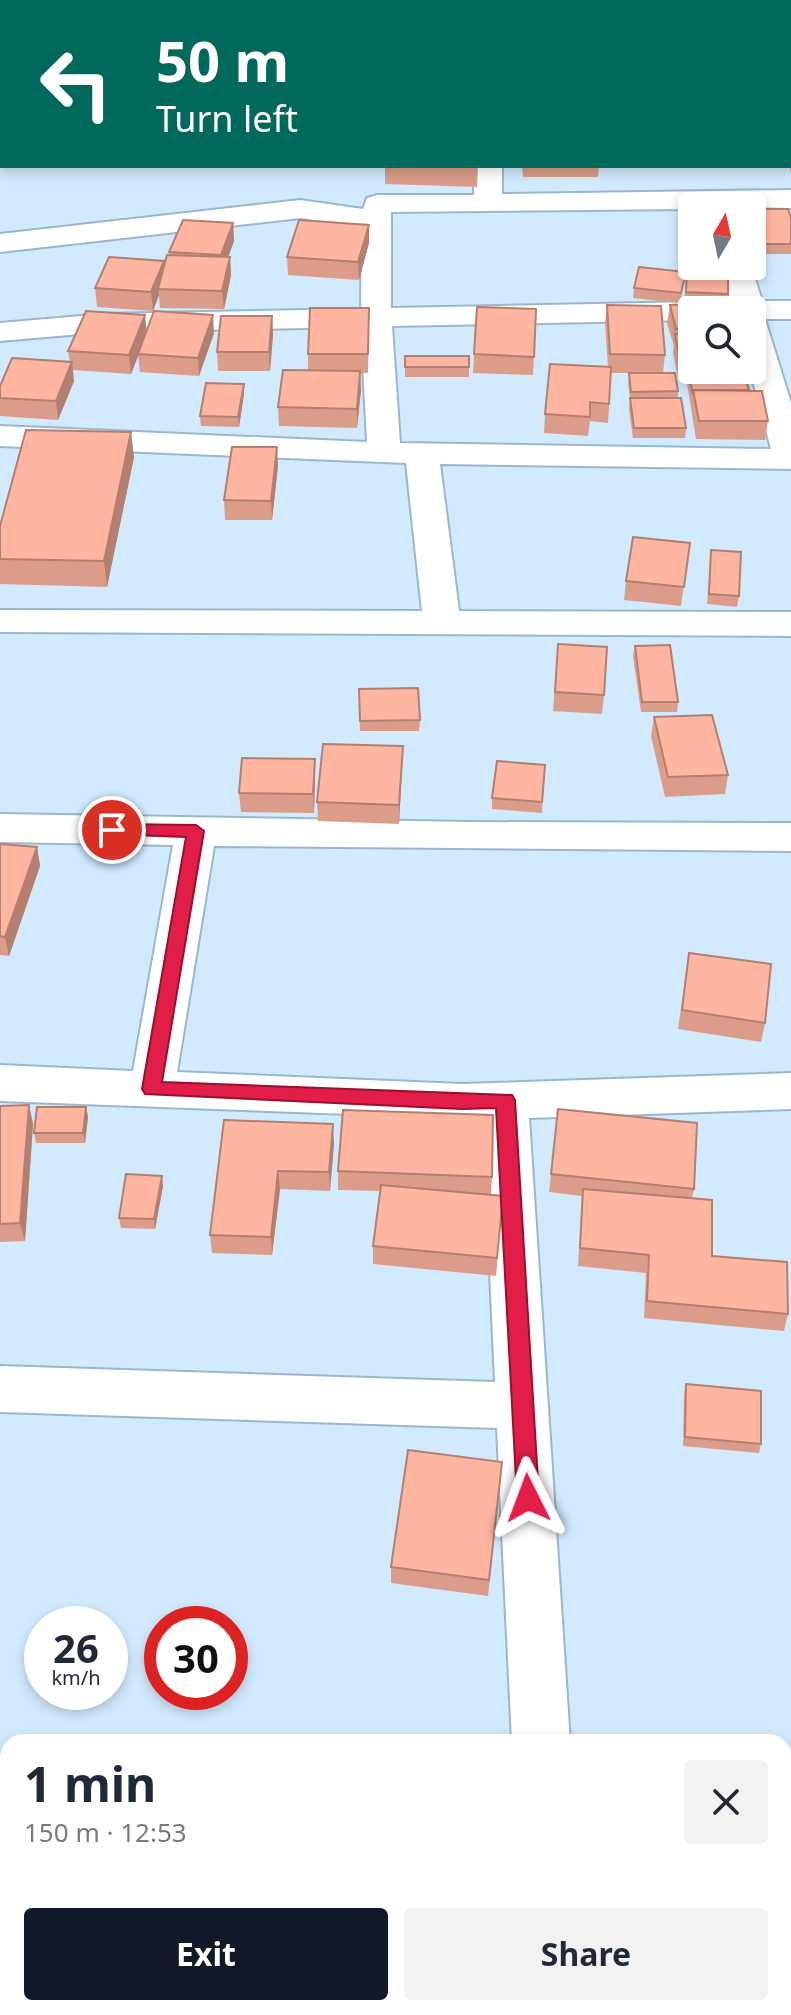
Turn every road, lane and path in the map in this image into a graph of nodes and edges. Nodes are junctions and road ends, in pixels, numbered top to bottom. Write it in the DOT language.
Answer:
graph roads {
  1 [pos="488,168"];
  2 [pos="791,199"];
  3 [pos="766,200"];
  4 [pos="488,203"];
  5 [pos="678,203"];
  6 [pos="377,220"];
  7 [pos="0,243"];
  8 [pos="766,310"];
  9 [pos="791,310"];
  10 [pos="678,311"];
  11 [pos="376,318"];
  12 [pos="0,332"];
  13 [pos="766,373"];
  14 [pos="0,436"];
  15 [pos="384,453"];
  16 [pos="422,453"];
  17 [pos="790,459"];
  18 [pos="0,621"];
  19 [pos="442,623"];
  20 [pos="791,624"];
  21 [pos="0,828"];
  22 [pos="196,831"];
  23 [pos="791,837"];
  24 [pos="0,1083"];
  25 [pos="152,1089"];
  26 [pos="791,1091"];
  27 [pos="505,1100"];
  28 [pos="0,1389"];
  29 [pos="523,1406"];
  30 [pos="541,1734"];
  1 -- 4 [label="street"];
  2 -- 3 [label="street"];
  4 -- 5 [label="street"];
  4 -- 6 [label="street"];
  6 -- 7 [label="street"];
  6 -- 11 [label="street"];
  8 -- 9 [label="street"];
  10 -- 11 [label="street"];
  11 -- 12 [label="street"];
  11 -- 15 [label="street"];
  13 -- 17 [label="street"];
  14 -- 15 [label="street"];
  15 -- 16 [label="street"];
  16 -- 17 [label="street"];
  16 -- 19 [label="street"];
  18 -- 19 [label="street"];
  19 -- 20 [label="street"];
  21 -- 22 [label="street"];
  22 -- 23 [label="street"];
  22 -- 25 [label="street"];
  24 -- 25 [label="street"];
  25 -- 27 [label="street"];
  26 -- 27 [label="street"];
  27 -- 29 [label="street"];
  28 -- 29 [label="street"];
  29 -- 30 [label="street"];
}
